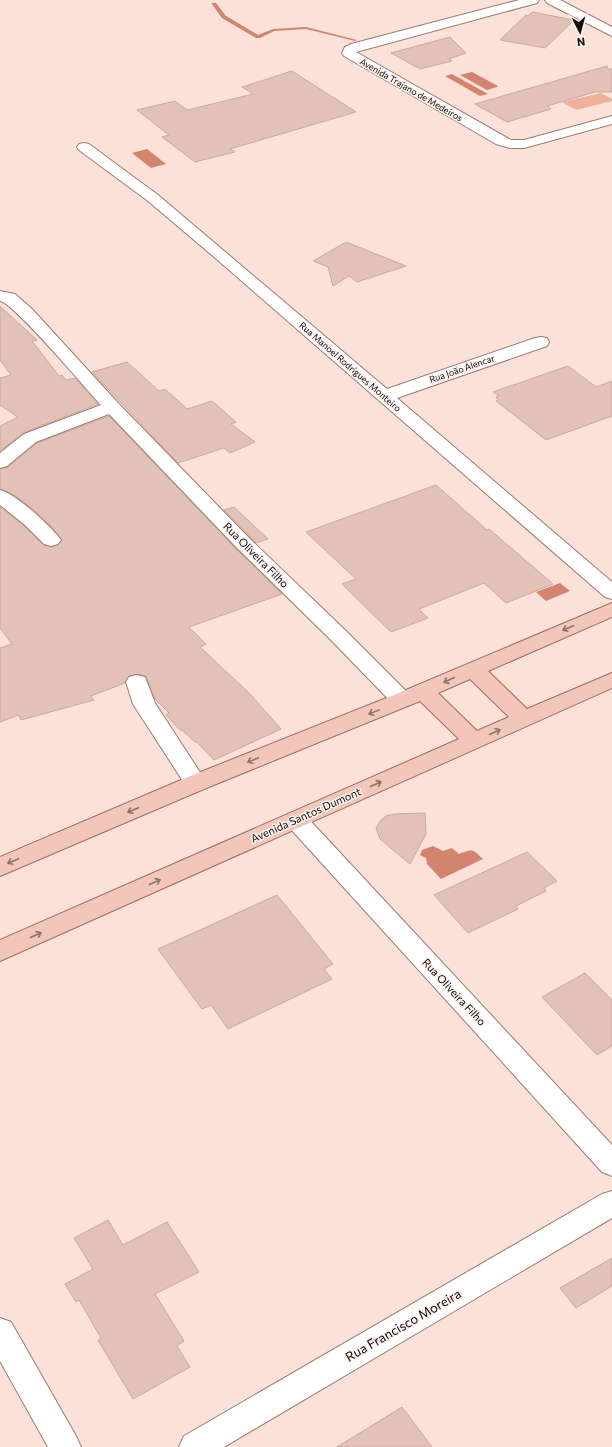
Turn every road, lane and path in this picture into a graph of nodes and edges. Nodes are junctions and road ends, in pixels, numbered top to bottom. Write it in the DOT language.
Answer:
graph roads {
  1 [pos="533,0"];
  2 [pos="571,0"];
  3 [pos="555,2"];
  4 [pos="612,32"];
  5 [pos="612,120"];
  6 [pos="84,148"];
  7 [pos="0,296"];
  8 [pos="541,342"];
  9 [pos="384,396"];
  10 [pos="112,407"];
  11 [pos="0,462"];
  12 [pos="0,496"];
  13 [pos="51,540"];
  14 [pos="612,593"];
  15 [pos="612,609"];
  16 [pos="473,669"];
  17 [pos="612,680"];
  18 [pos="137,682"];
  19 [pos="423,691"];
  20 [pos="402,700"];
  21 [pos="524,719"];
  22 [pos="474,741"];
  23 [pos="196,783"];
  24 [pos="296,820"];
  25 [pos="0,867"];
  26 [pos="0,951"];
  27 [pos="612,1164"];
  28 [pos="612,1203"];
  29 [pos="0,1332"];
  30 [pos="65,1447"];
  31 [pos="195,1447"];
  1 -- 5 [label="street, Avenida Trajano de Medeiros"];
  2 -- 3 [label="street"];
  3 -- 4 [label="street"];
  6 -- 9 [label="street, Rua Manoel Rodrigues Monteiro"];
  7 -- 10 [label="street, Rua Oliveira Filho"];
  8 -- 9 [label="street, Rua João Alencar"];
  9 -- 14 [label="street, Rua Manoel Rodrigues Monteiro"];
  10 -- 11 [label="street"];
  10 -- 20 [label="street, Rua Oliveira Filho"];
  12 -- 13 [label="street"];
  15 -- 16 [label="main road, one-way"];
  16 -- 19 [label="main road, one-way"];
  16 -- 21 [label="main road"];
  17 -- 21 [label="main road, Avenida Santos Dumont"];
  18 -- 23 [label="street"];
  19 -- 20 [label="main road"];
  19 -- 22 [label="main road"];
  20 -- 23 [label="main road, one-way"];
  22 -- 21 [label="main road, Avenida Santos Dumont, one-way"];
  24 -- 22 [label="main road, Avenida Santos Dumont, one-way"];
  23 -- 25 [label="main road, one-way"];
  26 -- 24 [label="main road, Avenida Santos Dumont, one-way"];
  24 -- 27 [label="street, Rua Oliveira Filho"];
  28 -- 31 [label="street, Rua Francisco Moreira"];
  29 -- 30 [label="street"];
}
